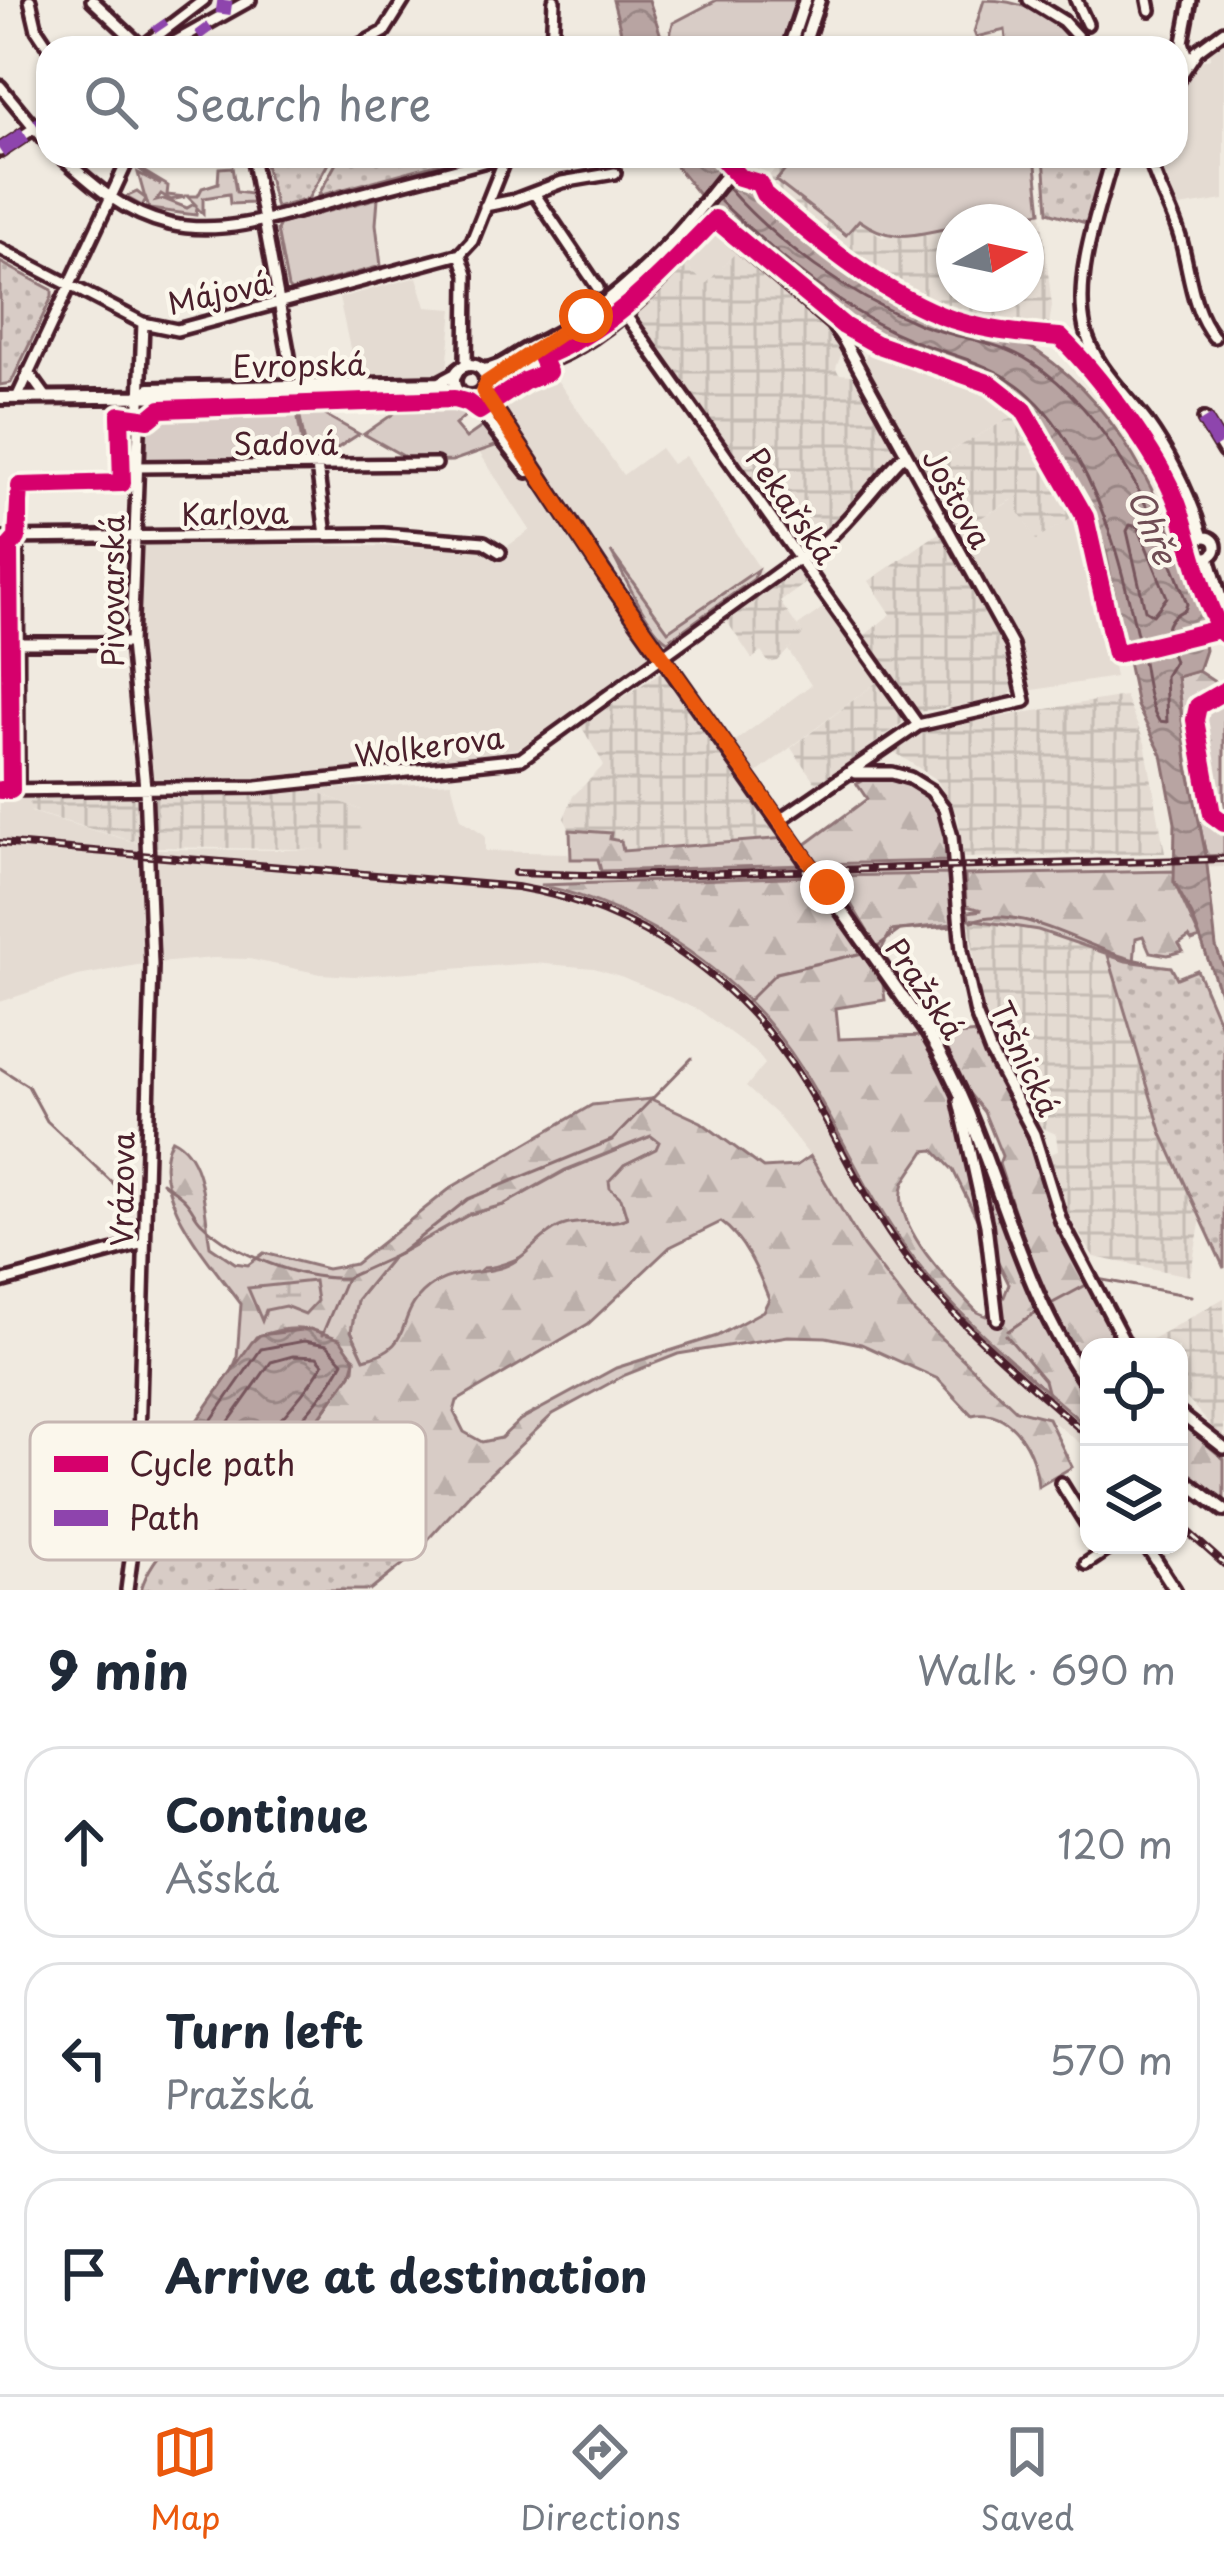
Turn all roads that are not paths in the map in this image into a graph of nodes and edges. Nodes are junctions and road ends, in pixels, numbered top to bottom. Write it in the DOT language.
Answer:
graph roads {
  1 [pos="30,0"];
  2 [pos="92,0"];
  3 [pos="203,0"];
  4 [pos="215,0"];
  5 [pos="225,0"];
  6 [pos="250,0"];
  7 [pos="404,0"];
  8 [pos="554,0"];
  9 [pos="805,0"];
  10 [pos="819,0"];
  11 [pos="1029,0"];
  12 [pos="1076,0"];
  13 [pos="1192,0"];
  14 [pos="1045,4"];
  15 [pos="223,14"];
  16 [pos="1087,24"];
  17 [pos="1224,31"];
  18 [pos="42,36"];
  19 [pos="130,36"];
  20 [pos="151,36"];
  21 [pos="192,36"];
  22 [pos="376,36"];
  23 [pos="553,36"];
  24 [pos="793,36"];
  25 [pos="807,36"];
  26 [pos="1076,36"];
  27 [pos="1184,36"];
  28 [pos="1188,55"];
  29 [pos="1190,60"];
  30 [pos="1188,63"];
  31 [pos="0,86"];
  32 [pos="34,127"];
  33 [pos="36,130"];
  34 [pos="0,151"];
  35 [pos="74,168"];
  36 [pos="125,168"];
  37 [pos="254,168"];
  38 [pos="461,168"];
  39 [pos="501,168"];
  40 [pos="731,168"];
  41 [pos="1110,168"];
  42 [pos="1153,168"];
  43 [pos="615,173"];
  44 [pos="534,194"];
  45 [pos="110,200"];
  46 [pos="485,206"];
  47 [pos="265,220"];
  48 [pos="0,249"];
  49 [pos="460,254"];
  50 [pos="69,282"];
  51 [pos="598,289"];
  52 [pos="280,304"];
  53 [pos="625,314"];
  54 [pos="143,323"];
  55 [pos="1214,337"];
  56 [pos="542,343"];
  57 [pos="289,356"];
  58 [pos="509,368"];
  59 [pos="461,370"];
  60 [pos="28,372"];
  61 [pos="476,387"];
  62 [pos="139,395"];
  63 [pos="46,397"];
  64 [pos="0,398"];
  65 [pos="17,398"];
  66 [pos="1204,419"];
  67 [pos="1224,452"];
  68 [pos="905,454"];
  69 [pos="436,464"];
  70 [pos="316,466"];
  71 [pos="136,467"];
  72 [pos="136,482"];
  73 [pos="326,535"];
  74 [pos="1203,537"];
  75 [pos="0,538"];
  76 [pos="17,538"];
  77 [pos="134,540"];
  78 [pos="1217,551"];
  79 [pos="500,552"];
  80 [pos="800,559"];
  81 [pos="1224,608"];
  82 [pos="16,642"];
  83 [pos="0,643"];
  84 [pos="131,643"];
  85 [pos="664,658"];
  86 [pos="919,725"];
  87 [pos="884,750"];
  88 [pos="849,774"];
  89 [pos="898,774"];
  90 [pos="145,788"];
  91 [pos="0,790"];
  92 [pos="19,790"];
  93 [pos="780,820"];
  94 [pos="949,1067"];
  95 [pos="144,1243"];
  96 [pos="0,1282"];
  97 [pos="997,1319"];
  98 [pos="1122,1338"];
  99 [pos="1080,1370"];
  100 [pos="1188,1420"];
  101 [pos="139,1422"];
  102 [pos="1224,1448"];
  103 [pos="1061,1483"];
  104 [pos="1188,1483"];
  105 [pos="1224,1510"];
  106 [pos="1080,1514"];
  107 [pos="1098,1554"];
  108 [pos="1152,1554"];
  109 [pos="131,1560"];
  110 [pos="1086,1564"];
  111 [pos="127,1590"];
  112 [pos="1175,1590"];
  1 -- 18 [label="street"];
  2 -- 19 [label="street"];
  3 -- 20 [label="street"];
  4 -- 15 [label="street"];
  5 -- 15 [label="street"];
  6 -- 15 [label="street"];
  7 -- 22 [label="street"];
  8 -- 23 [label="street"];
  9 -- 24 [label="main road"];
  10 -- 25 [label="main road"];
  11 -- 14 [label="street"];
  12 -- 16 [label="street"];
  13 -- 27 [label="street"];
  14 -- 26 [label="street"];
  15 -- 21 [label="street"];
  17 -- 29 [label="street"];
  28 -- 29 [label="street"];
  29 -- 30 [label="street"];
  31 -- 32 [label="street"];
  32 -- 33 [label="street"];
  32 -- 34 [label="street"];
  35 -- 45 [label="street"];
  36 -- 45 [label="street"];
  37 -- 47 [label="street"];
  38 -- 47 [label="street"];
  39 -- 46 [label="street"];
  40 -- 56 [label="main road"];
  41 -- 74 [label="street"];
  42 -- 55 [label="street"];
  43 -- 44 [label="street"];
  44 -- 46 [label="street"];
  44 -- 51 [label="street"];
  45 -- 47 [label="street"];
  45 -- 50 [label="street"];
  46 -- 49 [label="street"];
  47 -- 52 [label="street"];
  48 -- 50 [label="street, Májová"];
  49 -- 52 [label="street, Májová"];
  49 -- 59 [label="street"];
  50 -- 54 [label="street, Májová"];
  50 -- 60 [label="street"];
  52 -- 54 [label="street, Májová"];
  52 -- 57 [label="street"];
  53 -- 58 [label="street"];
  53 -- 68 [label="street, Joštova"];
  53 -- 80 [label="street, Pekařská"];
  54 -- 62 [label="street, Pivovarská"];
  56 -- 58 [label="main road"];
  56 -- 61 [label="main road"];
  58 -- 61 [label="main road"];
  59 -- 61 [label="main road"];
  59 -- 61 [label="main road"];
  59 -- 62 [label="main road, Evropská"];
  60 -- 63 [label="street"];
  60 -- 65 [label="street"];
  61 -- 62 [label="main road, Evropská"];
  61 -- 85 [label="main road, Pražská"];
  62 -- 63 [label="main road, Evropská"];
  62 -- 71 [label="street, Pivovarská"];
  63 -- 65 [label="main road, Evropská"];
  64 -- 65 [label="main road, Evropská"];
  66 -- 67 [label="street"];
  68 -- 80 [label="street, Wolkerova"];
  68 -- 86 [label="street, Joštova"];
  69 -- 70 [label="street, Sadová"];
  70 -- 71 [label="street, Sadová"];
  70 -- 73 [label="street, Karlova"];
  71 -- 72 [label="street, Pivovarská"];
  72 -- 76 [label="street"];
  72 -- 77 [label="street, Pivovarská"];
  73 -- 77 [label="street, Karlova"];
  73 -- 79 [label="street, Karlova"];
  74 -- 78 [label="street"];
  74 -- 78 [label="street"];
  75 -- 76 [label="street, Karlova"];
  76 -- 77 [label="street, Karlova"];
  76 -- 82 [label="street"];
  77 -- 84 [label="street, Pivovarská"];
  78 -- 81 [label="street"];
  80 -- 85 [label="street, Wolkerova"];
  80 -- 86 [label="street, Pekařská"];
  82 -- 83 [label="street"];
  82 -- 84 [label="street"];
  82 -- 92 [label="street"];
  84 -- 90 [label="street, Pivovarská"];
  85 -- 90 [label="street, Wolkerova"];
  85 -- 93 [label="main road, Pražská"];
  86 -- 87 [label="street"];
  87 -- 88 [label="street"];
  87 -- 89 [label="street"];
  88 -- 89 [label="street"];
  88 -- 93 [label="street"];
  89 -- 98 [label="street, Tršnická"];
  90 -- 92 [label="street, Wolkerova"];
  90 -- 95 [label="street, Vrázova"];
  91 -- 92 [label="street, Wolkerova"];
  93 -- 94 [label="main road, Pražská"];
  94 -- 97 [label="street, Pražská"];
  94 -- 99 [label="main road, Pražská"];
  95 -- 96 [label="street"];
  95 -- 101 [label="street, Vrázova"];
  100 -- 102 [label="street"];
  103 -- 106 [label="street"];
  104 -- 105 [label="main road"];
  107 -- 110 [label="street"];
  108 -- 112 [label="street"];
  109 -- 111 [label="street, Vrázova"];
}
